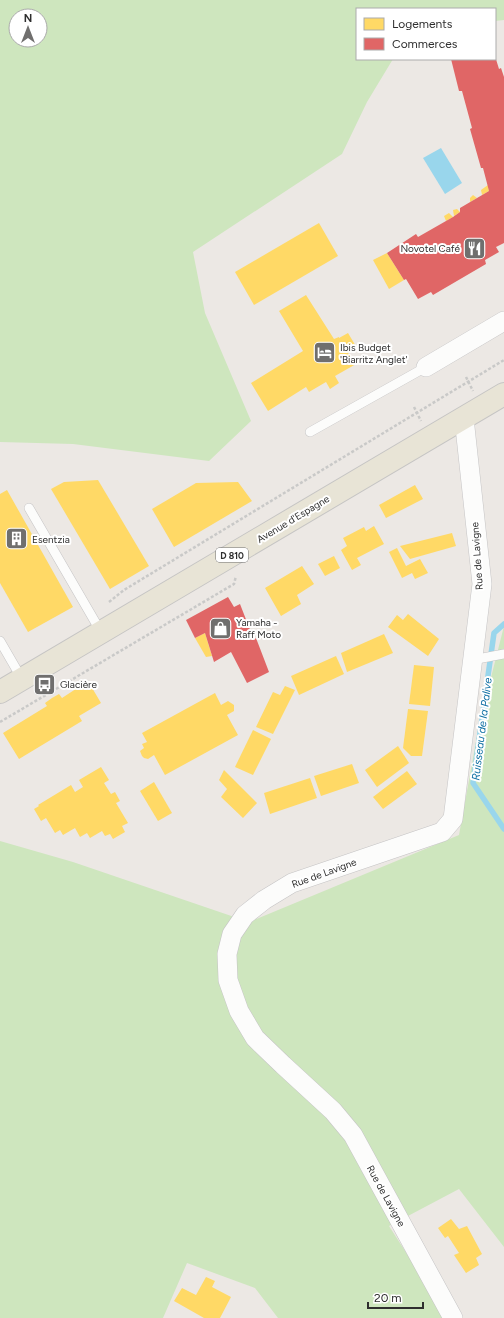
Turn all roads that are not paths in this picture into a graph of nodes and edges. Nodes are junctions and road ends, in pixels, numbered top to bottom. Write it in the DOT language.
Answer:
graph roads {
  1 [pos="504,320"];
  2 [pos="426,367"];
  3 [pos="504,394"];
  4 [pos="464,418"];
  5 [pos="310,432"];
  6 [pos="29,508"];
  7 [pos="97,624"];
  8 [pos="0,641"];
  9 [pos="504,654"];
  10 [pos="475,659"];
  11 [pos="22,679"];
  12 [pos="0,692"];
  13 [pos="453,1318"];
  1 -- 2 [label="street"];
  2 -- 5 [label="lane"];
  3 -- 4 [label="main road, Avenue d'Espagne / D 810"];
  4 -- 7 [label="main road, Avenue d'Espagne / D 810"];
  4 -- 10 [label="street, Rue de Lavigne"];
  6 -- 7 [label="lane"];
  7 -- 11 [label="main road, Avenue d'Espagne / D 810"];
  8 -- 11 [label="lane"];
  9 -- 10 [label="lane"];
  10 -- 13 [label="street, Rue de Lavigne"];
  11 -- 12 [label="main road, Avenue d'Espagne / D 810"];
}
